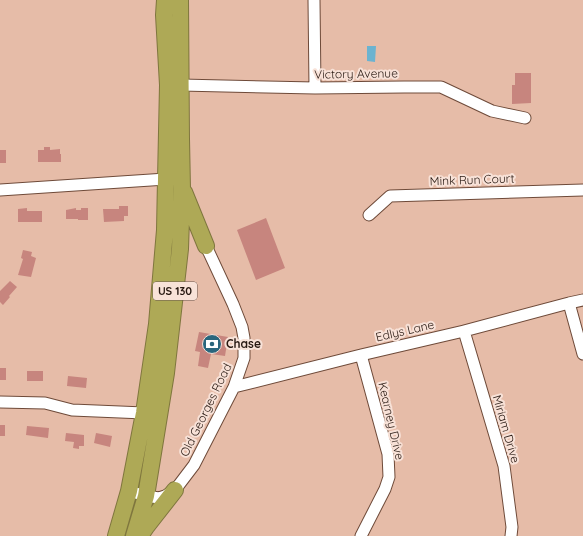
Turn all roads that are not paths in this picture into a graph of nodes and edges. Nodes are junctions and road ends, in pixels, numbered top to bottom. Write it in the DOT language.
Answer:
graph roads {
  1 [pos="165,0"];
  2 [pos="180,0"];
  3 [pos="314,0"];
  4 [pos="174,85"];
  5 [pos="315,88"];
  6 [pos="525,118"];
  7 [pos="166,179"];
  8 [pos="182,189"];
  9 [pos="0,190"];
  10 [pos="583,190"];
  11 [pos="369,215"];
  12 [pos="206,246"];
  13 [pos="180,249"];
  14 [pos="583,300"];
  15 [pos="569,303"];
  16 [pos="464,331"];
  17 [pos="583,354"];
  18 [pos="361,355"];
  19 [pos="234,387"];
  20 [pos="0,402"];
  21 [pos="144,413"];
  22 [pos="175,490"];
  23 [pos="129,493"];
  24 [pos="146,496"];
  25 [pos="116,536"];
  26 [pos="134,536"];
  27 [pos="140,536"];
  28 [pos="361,536"];
  29 [pos="511,536"];
  1 -- 4 [label="highway, US 130"];
  2 -- 4 [label="highway, US 130"];
  3 -- 5 [label="street"];
  4 -- 5 [label="street, Victory Avenue"];
  4 -- 7 [label="highway, US 130"];
  4 -- 8 [label="highway, US 130"];
  5 -- 6 [label="street, Victory Avenue"];
  7 -- 9 [label="street"];
  7 -- 21 [label="highway, US 130"];
  8 -- 12 [label="highway"];
  8 -- 13 [label="highway, US 130"];
  10 -- 11 [label="street, Mink Run Court"];
  12 -- 13 [label="highway"];
  12 -- 19 [label="street, Old Georges Road"];
  13 -- 24 [label="highway, US 130"];
  14 -- 15 [label="street, Edlys Lane"];
  15 -- 16 [label="street, Edlys Lane"];
  15 -- 17 [label="street"];
  16 -- 18 [label="street, Edlys Lane"];
  16 -- 29 [label="street, Miriam Drive"];
  18 -- 19 [label="street, Edlys Lane"];
  18 -- 28 [label="street, Kearney Drive"];
  19 -- 22 [label="street, Old Georges Road"];
  20 -- 21 [label="street"];
  21 -- 23 [label="highway, US 130"];
  22 -- 24 [label="street"];
  22 -- 27 [label="highway"];
  23 -- 24 [label="street"];
  23 -- 25 [label="highway, US 130"];
  24 -- 26 [label="highway, US 130"];
}
